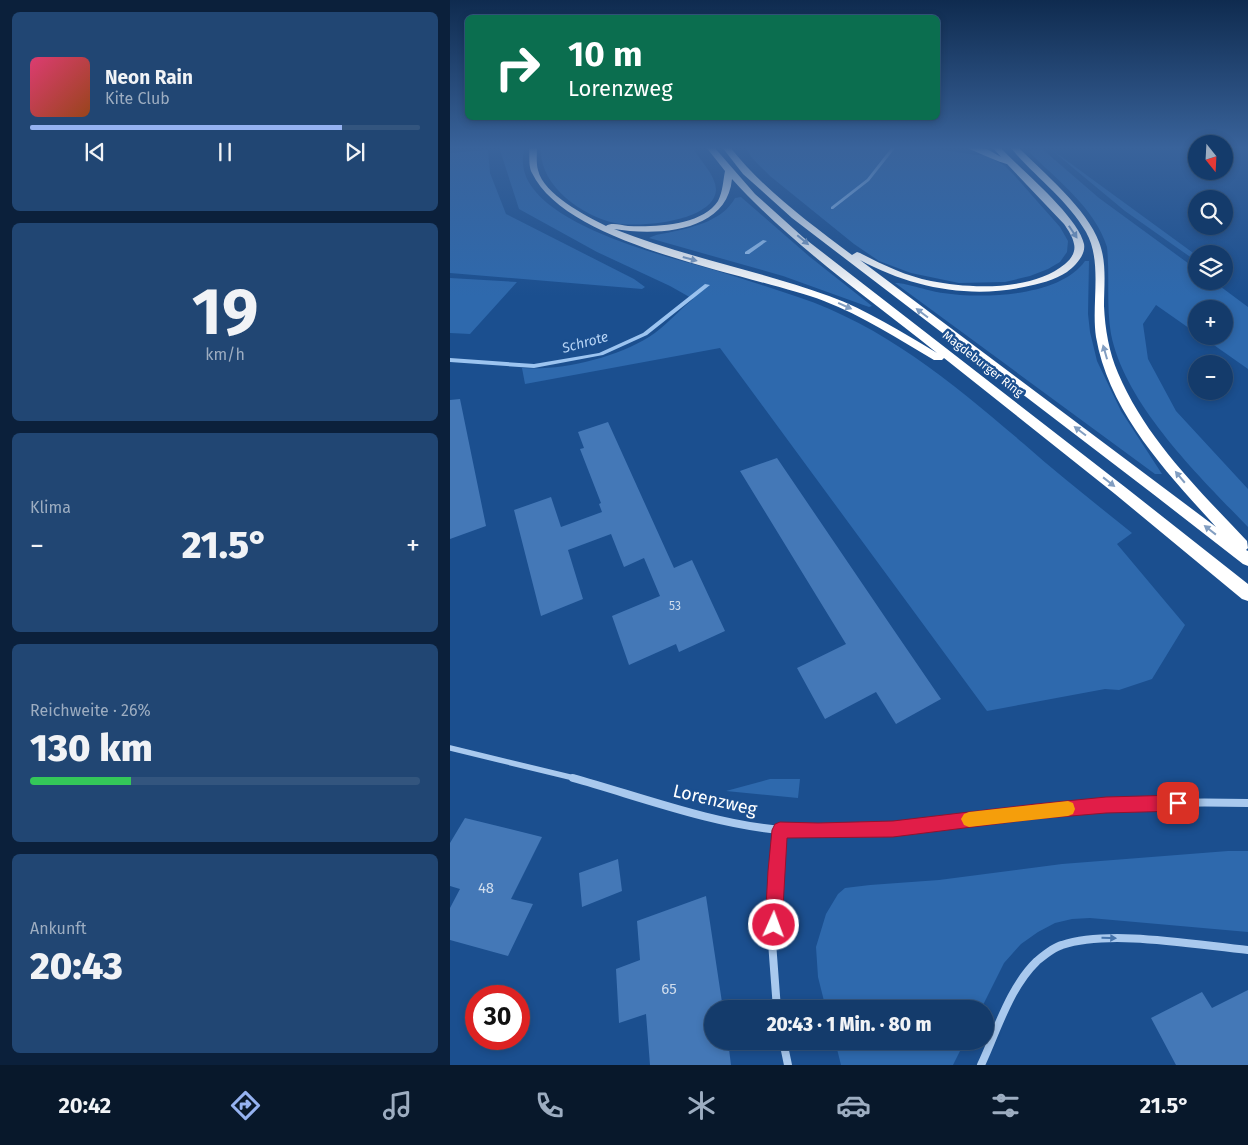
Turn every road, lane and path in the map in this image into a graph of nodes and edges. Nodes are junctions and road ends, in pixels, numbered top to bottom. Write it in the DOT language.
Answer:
graph roads {
  1 [pos="555,197"];
  2 [pos="723,197"];
  3 [pos="754,197"];
  4 [pos="774,197"];
  5 [pos="1042,197"];
  6 [pos="1061,197"];
  7 [pos="795,216"];
  8 [pos="592,222"];
  9 [pos="988,387"];
  10 [pos="1248,552"];
  11 [pos="1248,560"];
  12 [pos="1248,594"];
  13 [pos="450,748"];
  14 [pos="1248,803"];
  15 [pos="780,830"];
  16 [pos="1248,950"];
  17 [pos="776,1000"];
  18 [pos="785,1050"];
  19 [pos="788,1065"];
  20 [pos="980,1065"];
  1 -- 8 [label="highway"];
  2 -- 8 [label="highway"];
  3 -- 9 [label="highway, Magdeburger Ring, one-way"];
  4 -- 7 [label="highway, Magdeburger Ring"];
  5 -- 7 [label="highway, one-way"];
  10 -- 6 [label="highway, one-way"];
  11 -- 7 [label="highway, Magdeburger Ring, one-way"];
  8 -- 9 [label="highway, one-way"];
  9 -- 12 [label="highway, Magdeburger Ring, one-way"];
  13 -- 15 [label="street, Lorenzweg"];
  14 -- 15 [label="street, Lorenzweg"];
  15 -- 17 [label="street"];
  20 -- 16 [label="street, one-way"];
  18 -- 19 [label="street"];
}
